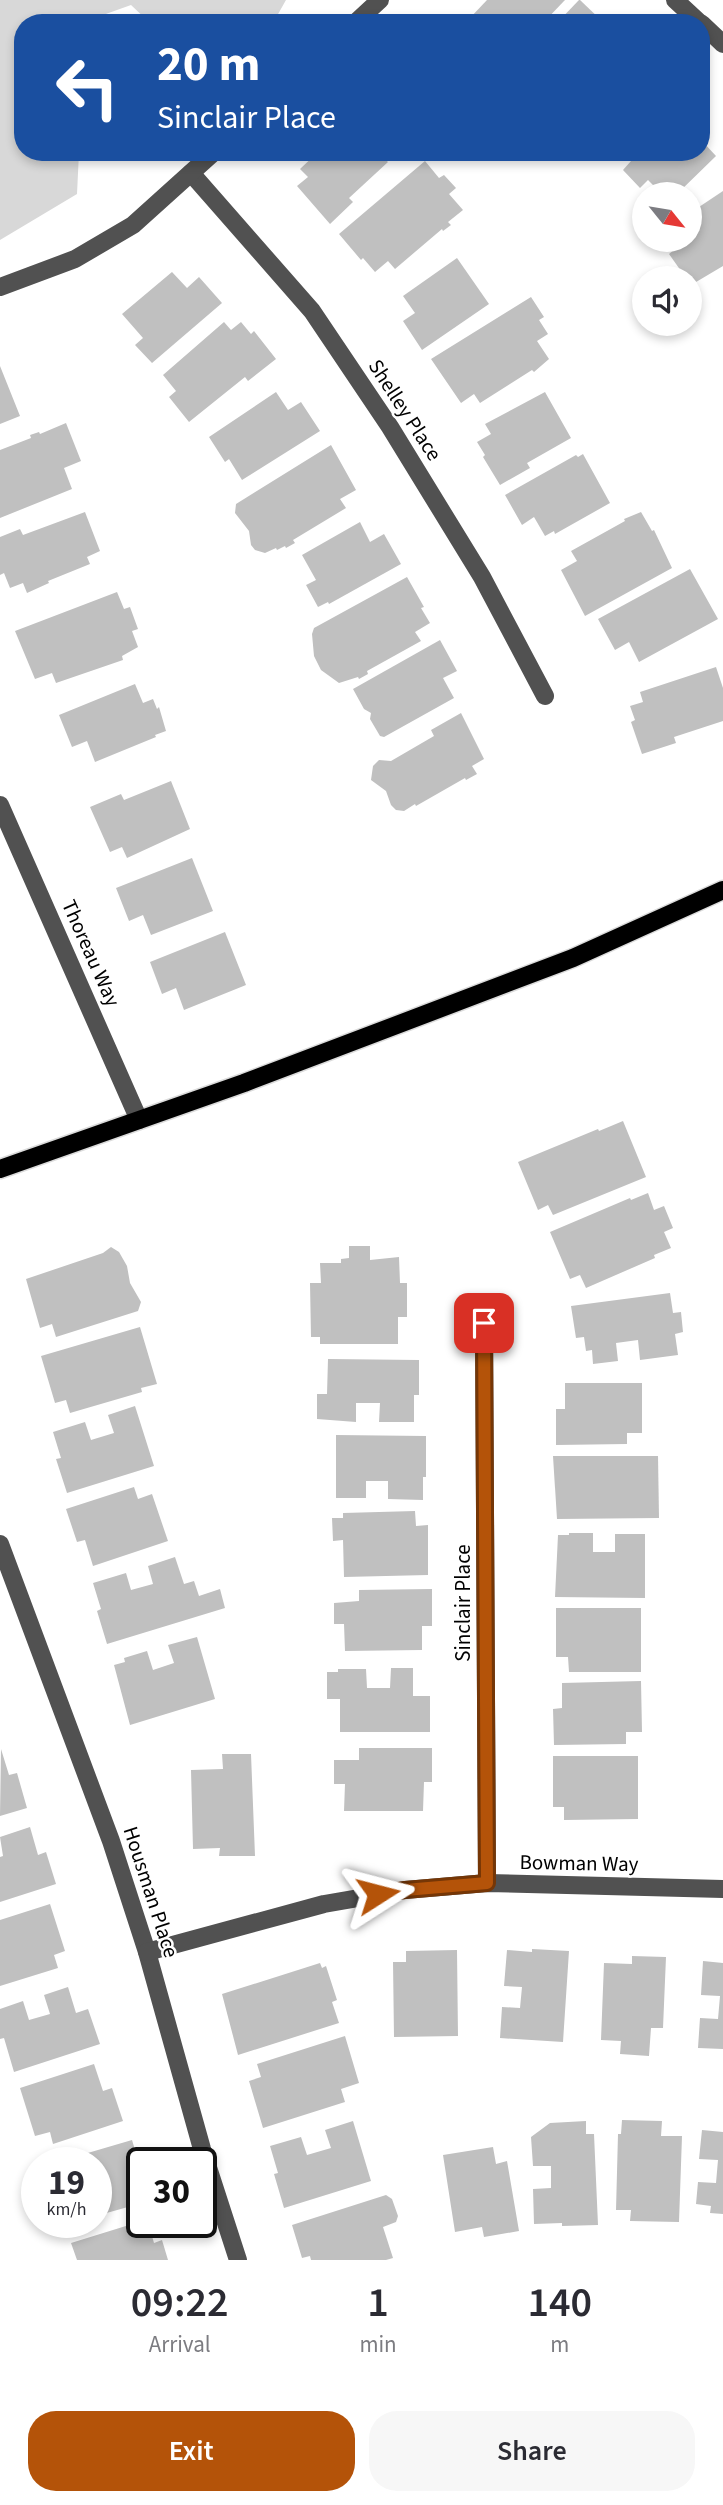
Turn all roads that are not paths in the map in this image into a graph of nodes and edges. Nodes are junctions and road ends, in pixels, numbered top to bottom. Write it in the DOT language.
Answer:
graph roads {
  1 [pos="380,0"];
  2 [pos="676,0"];
  3 [pos="365,14"];
  4 [pos="691,14"];
  5 [pos="710,32"];
  6 [pos="723,44"];
  7 [pos="204,161"];
  8 [pos="191,173"];
  9 [pos="0,287"];
  10 [pos="545,696"];
  11 [pos="0,805"];
  12 [pos="723,890"];
  13 [pos="139,1119"];
  14 [pos="0,1169"];
  15 [pos="484,1323"];
  16 [pos="0,1544"];
  17 [pos="487,1883"];
  18 [pos="723,1889"];
  19 [pos="147,1952"];
  20 [pos="238,2260"];
  1 -- 3 [label="street"];
  2 -- 4 [label="street"];
  5 -- 6 [label="street"];
  7 -- 8 [label="street"];
  8 -- 9 [label="street"];
  8 -- 10 [label="street, Shelley Place"];
  11 -- 13 [label="street, Thoreau Way"];
  12 -- 13 [label="main road"];
  13 -- 14 [label="main road"];
  15 -- 17 [label="street, Sinclair Place"];
  16 -- 19 [label="street, Housman Place"];
  17 -- 18 [label="street, Bowman Way"];
  17 -- 19 [label="street, Bowman Way"];
  19 -- 20 [label="street, Housman Place"];
}
